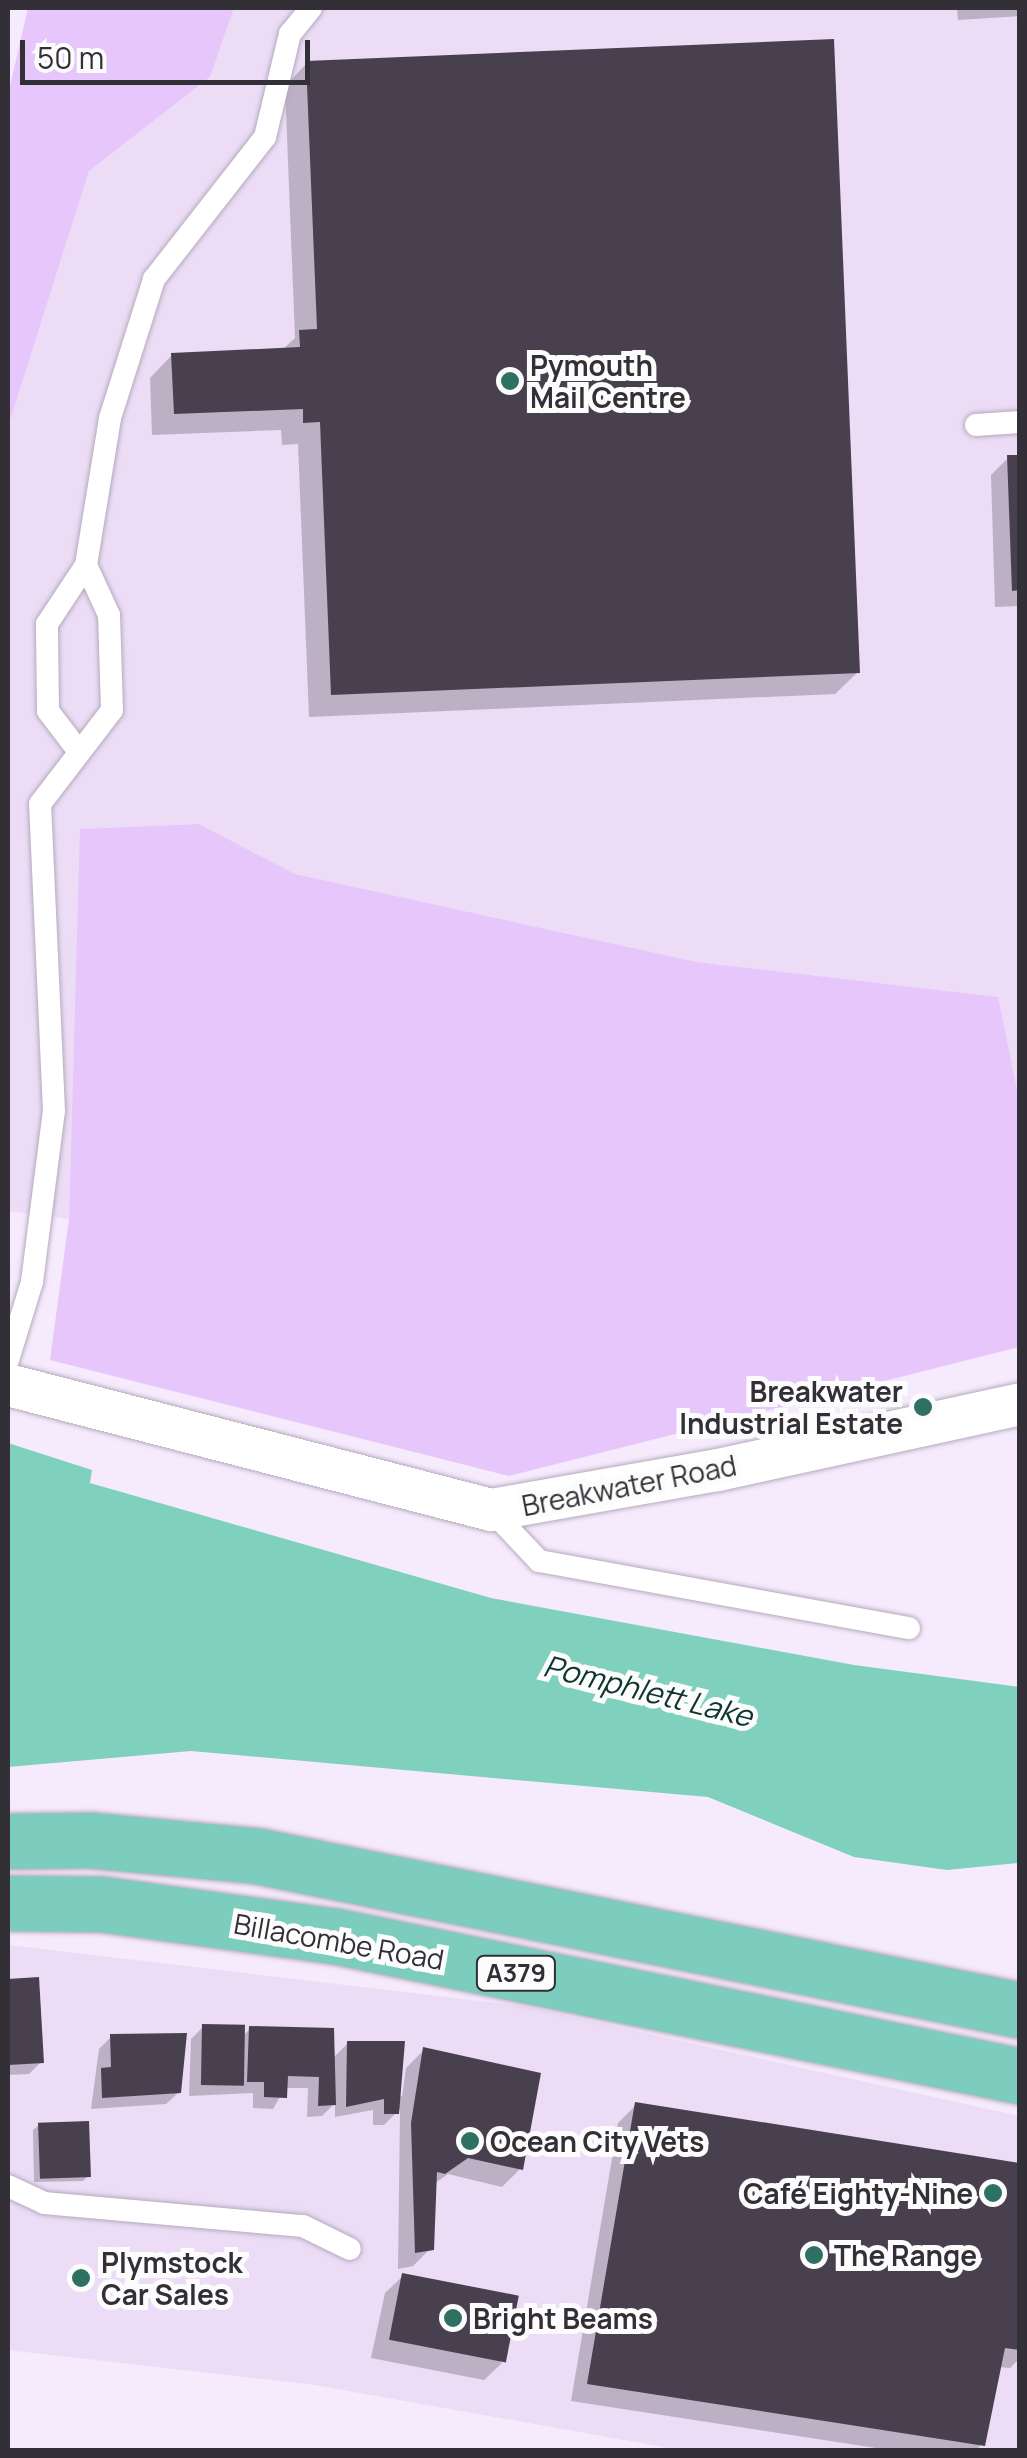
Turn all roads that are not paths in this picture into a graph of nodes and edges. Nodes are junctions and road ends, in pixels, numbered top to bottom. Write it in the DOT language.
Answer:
graph roads {
  1 [pos="312,8"];
  2 [pos="1020,422"];
  3 [pos="976,425"];
  4 [pos="86,566"];
  5 [pos="76,749"];
  6 [pos="8,1360"];
  7 [pos="8,1385"];
  8 [pos="1020,1404"];
  9 [pos="491,1510"];
  10 [pos="909,1628"];
  11 [pos="8,1840"];
  12 [pos="330,1871"];
  13 [pos="8,1904"];
  14 [pos="318,1934"];
  15 [pos="1020,2010"];
  16 [pos="1020,2076"];
  17 [pos="8,2186"];
  18 [pos="350,2249"];
  1 -- 4 [label="lane"];
  2 -- 3 [label="lane"];
  4 -- 5 [label="lane"];
  4 -- 5 [label="lane"];
  5 -- 6 [label="lane"];
  7 -- 9 [label="street, Breakwater Road"];
  8 -- 9 [label="street, Breakwater Road"];
  9 -- 10 [label="lane"];
  11 -- 12 [label="main road, A379"];
  12 -- 14 [label="main road"];
  12 -- 15 [label="main road, A379"];
  13 -- 14 [label="main road, Billacombe Road / A379"];
  14 -- 16 [label="main road, Billacombe Road / A379"];
  17 -- 18 [label="lane"];
}
